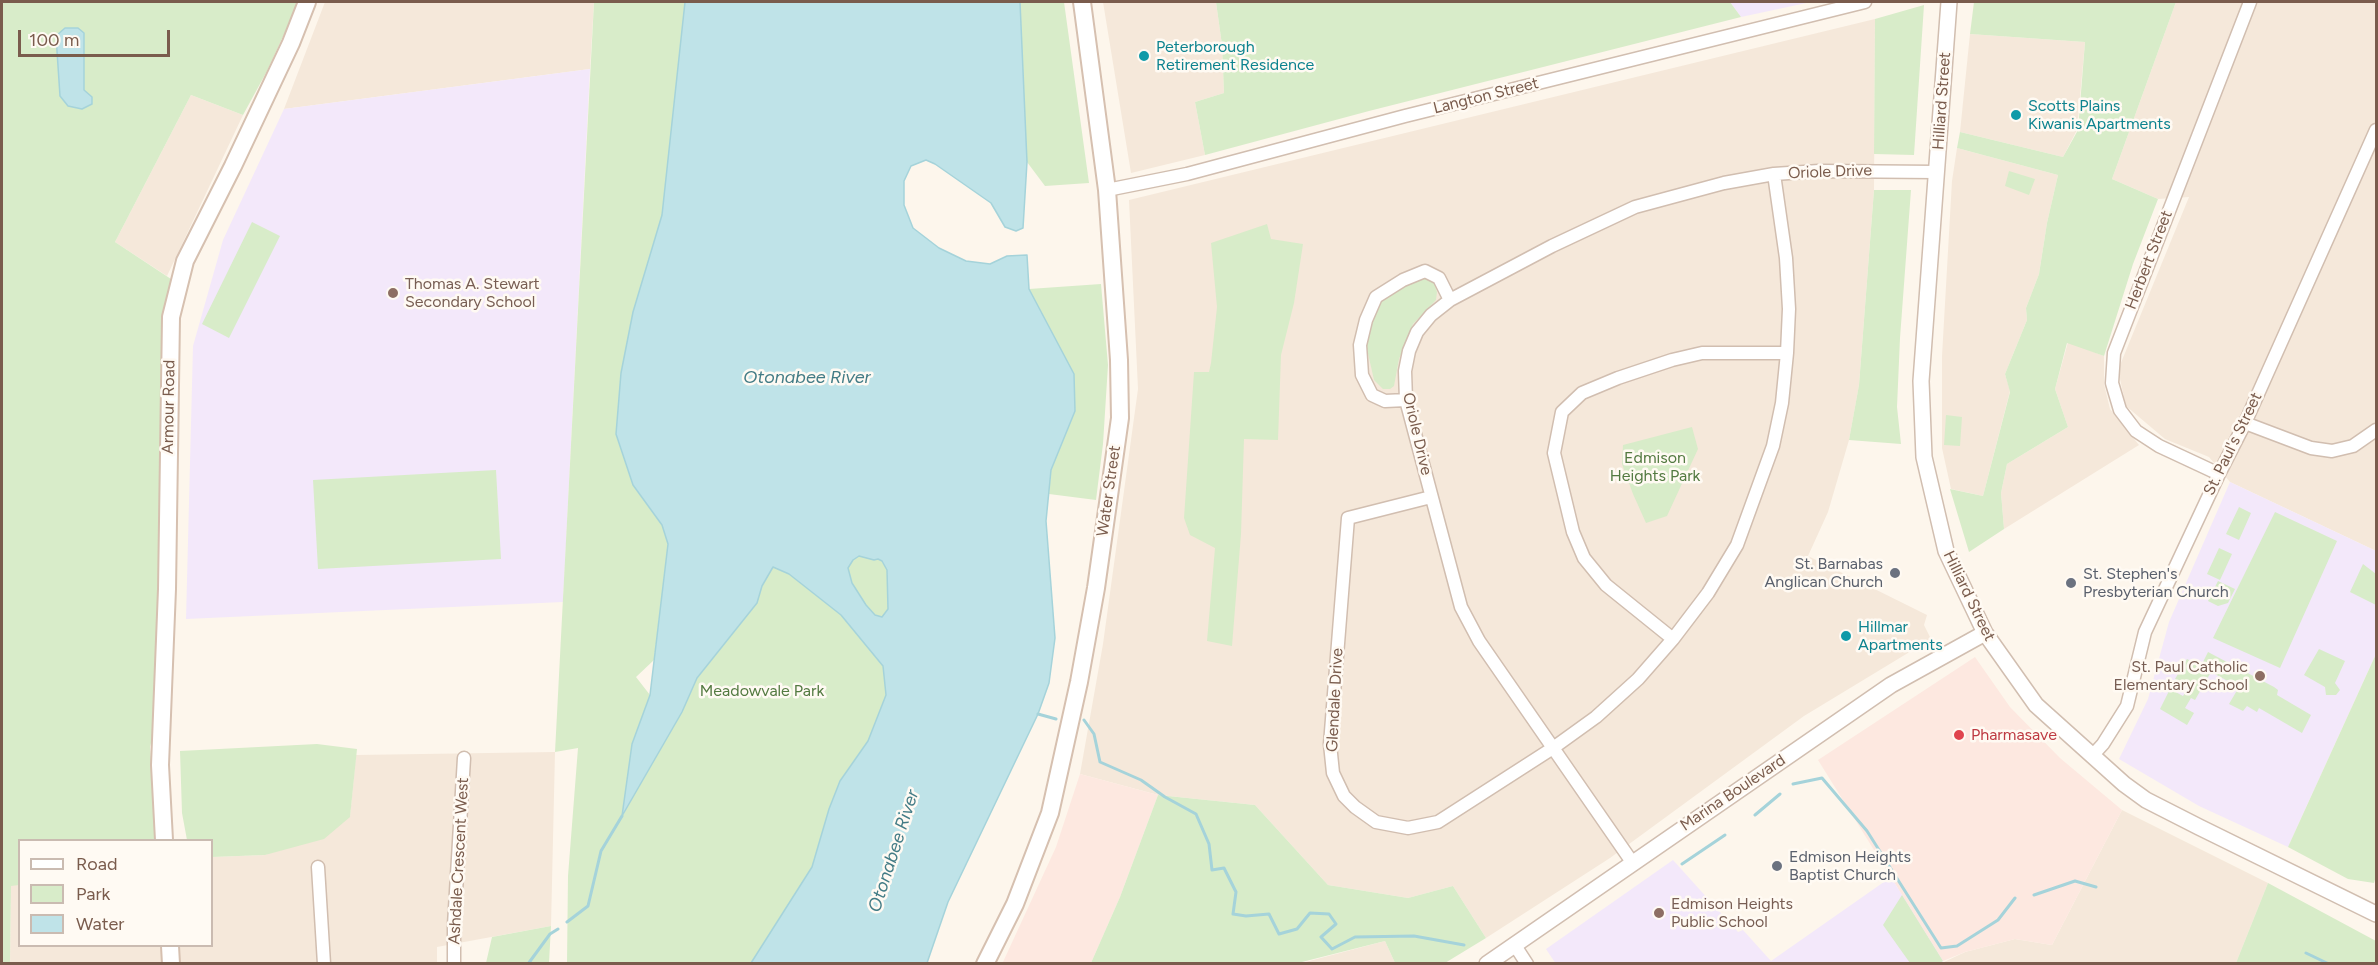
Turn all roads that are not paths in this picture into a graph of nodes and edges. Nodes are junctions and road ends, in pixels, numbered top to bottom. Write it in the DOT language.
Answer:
graph roads {
  1 [pos="307,2"];
  2 [pos="1083,2"];
  3 [pos="1865,2"];
  4 [pos="1949,2"];
  5 [pos="2250,2"];
  6 [pos="2376,130"];
  7 [pos="1937,172"];
  8 [pos="1774,174"];
  9 [pos="1107,190"];
  10 [pos="1450,300"];
  11 [pos="1787,353"];
  12 [pos="1406,400"];
  13 [pos="2245,423"];
  14 [pos="2376,430"];
  15 [pos="2218,474"];
  16 [pos="1431,497"];
  17 [pos="1985,633"];
  18 [pos="1673,639"];
  19 [pos="1553,748"];
  20 [pos="2092,756"];
  21 [pos="464,758"];
  22 [pos="164,839"];
  23 [pos="1632,862"];
  24 [pos="318,867"];
  25 [pos="2376,914"];
  26 [pos="1514,944"];
  27 [pos="170,947"];
  28 [pos="171,963"];
  29 [pos="324,963"];
  30 [pos="454,963"];
  31 [pos="985,963"];
  32 [pos="1486,963"];
  33 [pos="1527,963"];
  1 -- 22 [label="main road, Armour Road"];
  2 -- 9 [label="main road, Water Street"];
  3 -- 9 [label="street, Langton Street"];
  4 -- 7 [label="street, Hilliard Street"];
  5 -- 15 [label="street, Herbert Street"];
  6 -- 13 [label="street, St. Paul's Street"];
  7 -- 8 [label="street, Oriole Drive"];
  7 -- 17 [label="street, Hilliard Street"];
  8 -- 10 [label="street, Oriole Drive"];
  8 -- 11 [label="street"];
  9 -- 31 [label="main road, Water Street"];
  10 -- 12 [label="street, Oriole Drive"];
  10 -- 12 [label="street"];
  11 -- 18 [label="street"];
  11 -- 18 [label="street"];
  12 -- 16 [label="street, Oriole Drive"];
  13 -- 14 [label="street"];
  13 -- 15 [label="street, St. Paul's Street"];
  15 -- 20 [label="street, St. Paul's Street"];
  16 -- 19 [label="street, Oriole Drive"];
  16 -- 19 [label="street, Glendale Drive"];
  17 -- 20 [label="street, Hilliard Street"];
  17 -- 23 [label="street, Marina Boulevard"];
  18 -- 19 [label="street"];
  19 -- 23 [label="street, Oriole Drive"];
  20 -- 25 [label="street, Hilliard Street"];
  21 -- 30 [label="street, Ashdale Crescent West"];
  23 -- 26 [label="street, Marina Boulevard"];
  24 -- 29 [label="street"];
  26 -- 32 [label="street, Marina Boulevard"];
  26 -- 33 [label="street"];
  27 -- 28 [label="main road"];
}
